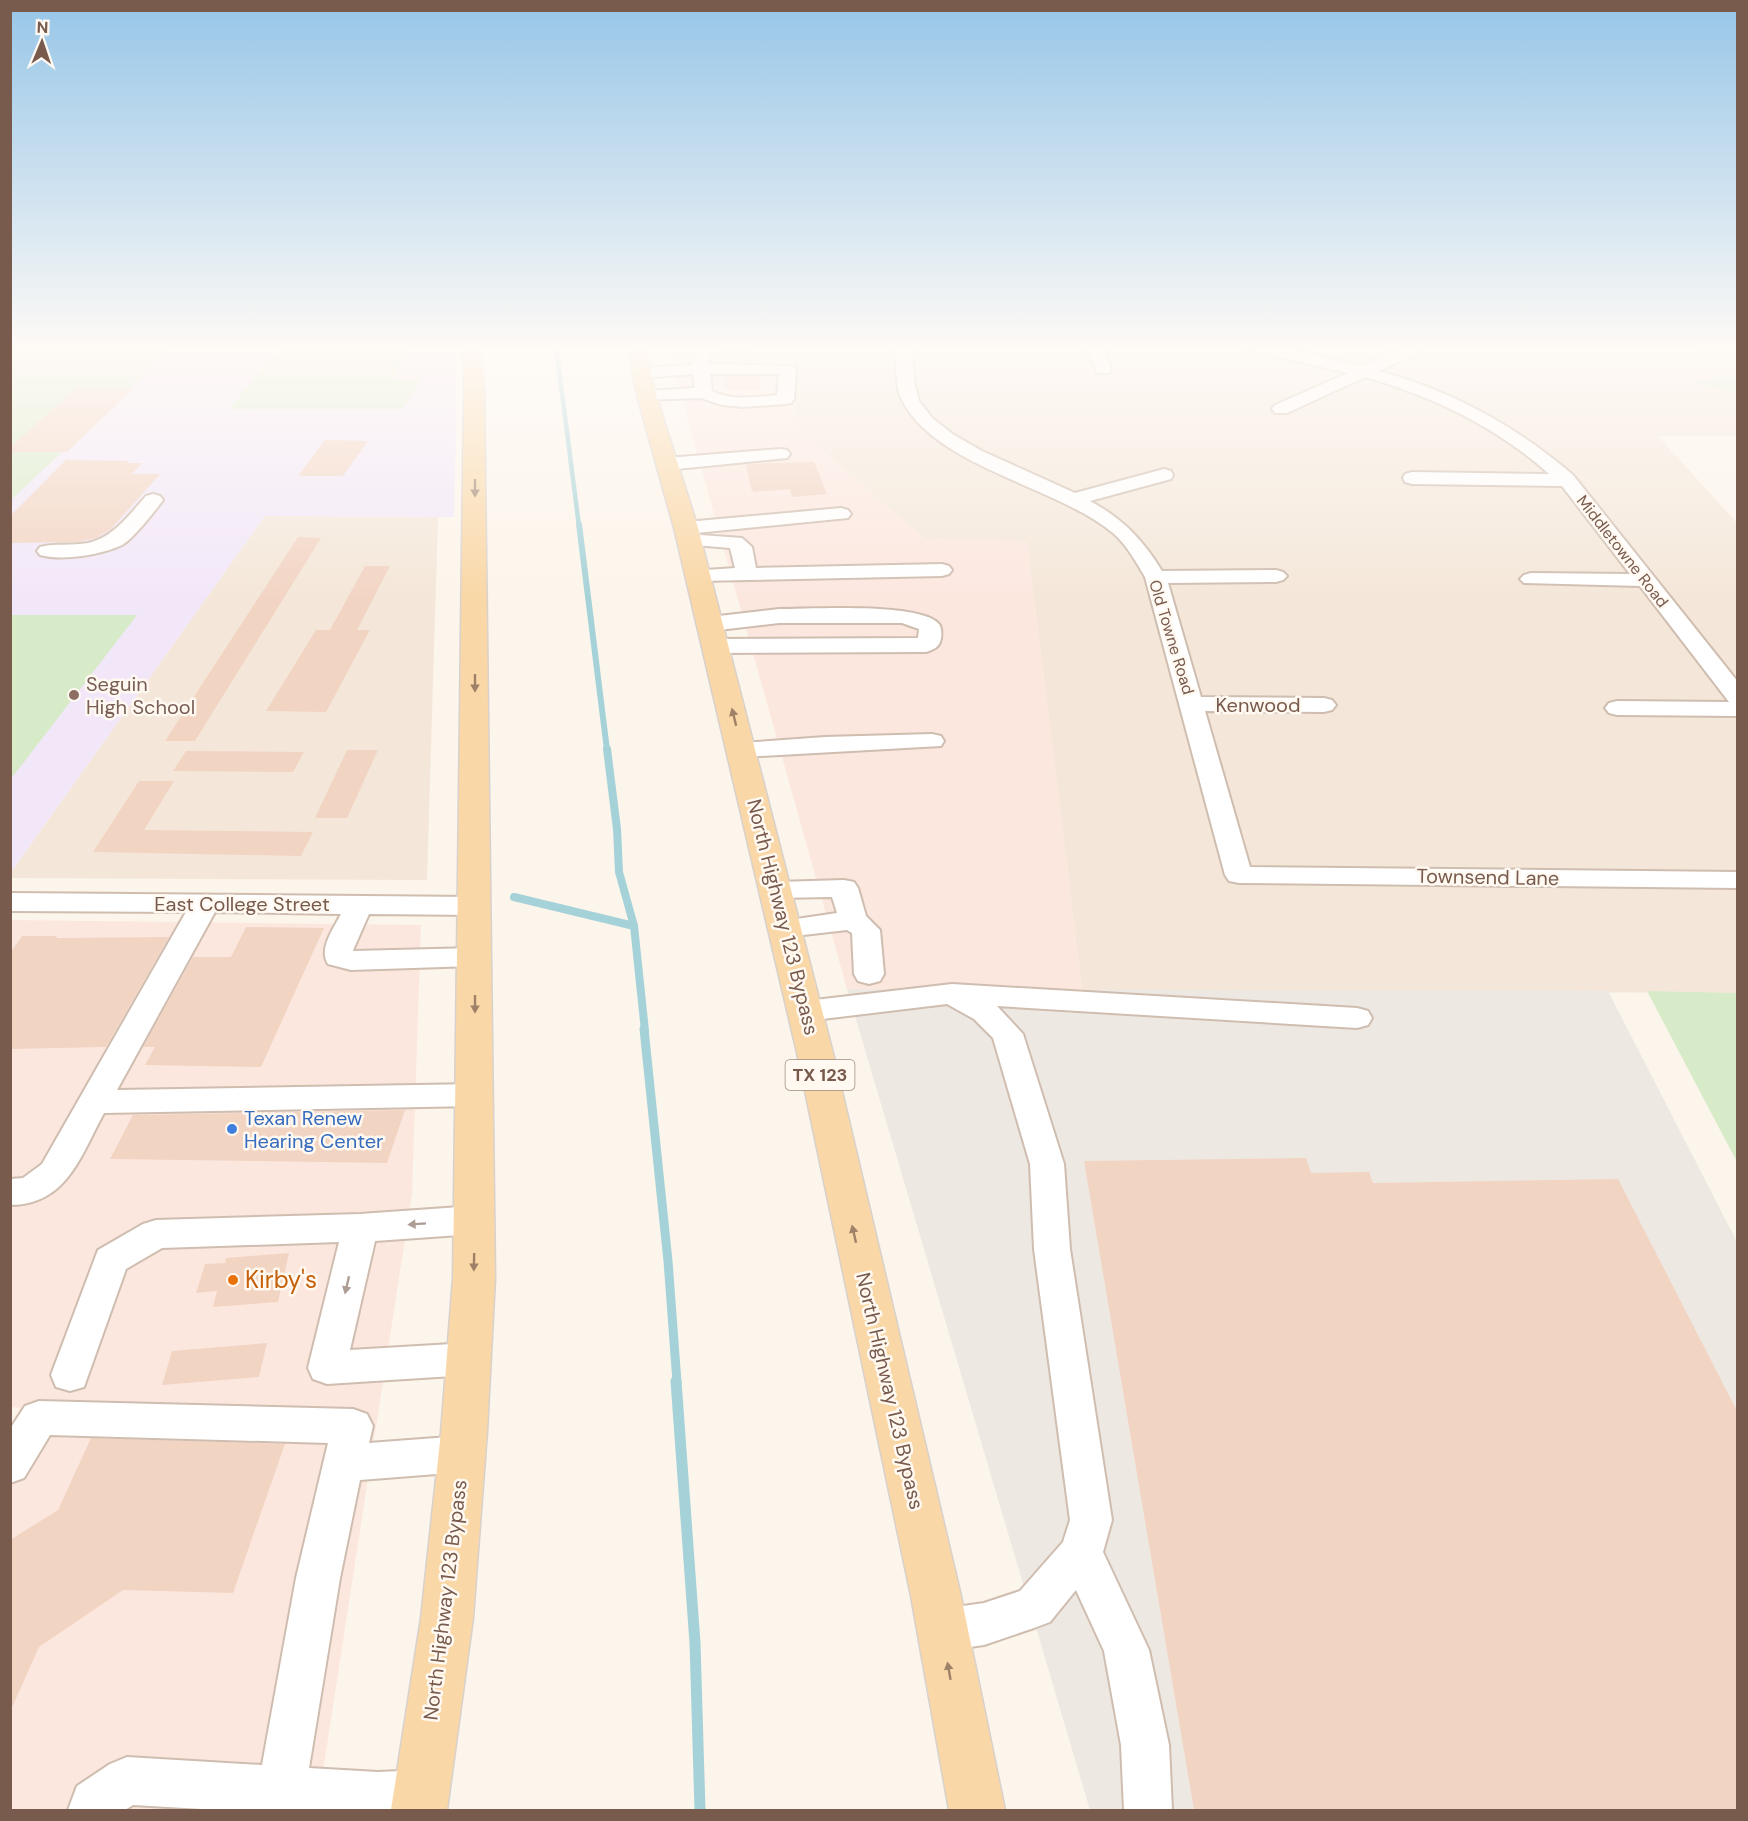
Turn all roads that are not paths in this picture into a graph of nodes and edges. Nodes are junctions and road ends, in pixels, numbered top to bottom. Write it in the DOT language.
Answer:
graph roads {
  1 [pos="474,431"];
  2 [pos="658,431"];
  3 [pos="948,431"];
  4 [pos="1502,431"];
  5 [pos="781,454"];
  6 [pos="667,464"];
  7 [pos="1164,475"];
  8 [pos="1412,478"];
  9 [pos="1567,480"];
  10 [pos="1074,499"];
  11 [pos="153,500"];
  12 [pos="840,514"];
  13 [pos="692,548"];
  14 [pos="47,551"];
  15 [pos="942,570"];
  16 [pos="747,574"];
  17 [pos="1276,576"];
  18 [pos="1156,577"];
  19 [pos="1531,579"];
  20 [pos="1646,580"];
  21 [pos="713,635"];
  22 [pos="1737,698"];
  23 [pos="1192,704"];
  24 [pos="1324,705"];
  25 [pos="1617,708"];
  26 [pos="1737,709"];
  27 [pos="932,741"];
  28 [pos="742,750"];
  29 [pos="1239,875"];
  30 [pos="1737,880"];
  31 [pos="777,890"];
  32 [pos="11,903"];
  33 [pos="205,904"];
  34 [pos="359,905"];
  35 [pos="474,906"];
  36 [pos="853,920"];
  37 [pos="786,928"];
  38 [pos="474,957"];
  39 [pos="869,974"];
  40 [pos="952,994"];
  41 [pos="806,1011"];
  42 [pos="1357,1018"];
  43 [pos="475,1095"];
  44 [pos="94,1102"];
  45 [pos="10,1192"];
  46 [pos="474,1220"];
  47 [pos="360,1228"];
  48 [pos="469,1359"];
  49 [pos="70,1375"];
  50 [pos="462,1454"];
  51 [pos="343,1463"];
  52 [pos="10,1465"];
  53 [pos="1081,1552"];
  54 [pos="942,1630"];
  55 [pos="958,1718"];
  56 [pos="282,1789"];
  57 [pos="422,1805"];
  58 [pos="92,1810"];
  59 [pos="958,1810"];
  60 [pos="977,1810"];
  61 [pos="1148,1810"];
  1 -- 35 [label="main road, North Highway 123 Bypass, one-way"];
  2 -- 6 [label="main road, North Highway 123 Bypass / TX 123"];
  3 -- 10 [label="street, Old Towne Road"];
  4 -- 9 [label="street, Middletowne Road"];
  5 -- 6 [label="street"];
  6 -- 13 [label="main road, North Highway 123 Bypass / TX 123"];
  7 -- 10 [label="street"];
  8 -- 9 [label="street"];
  9 -- 20 [label="street, Middletowne Road"];
  10 -- 18 [label="street, Old Towne Road"];
  11 -- 14 [label="street"];
  12 -- 13 [label="street"];
  13 -- 16 [label="street"];
  13 -- 16 [label="street"];
  13 -- 21 [label="main road, North Highway 123 Bypass / TX 123"];
  15 -- 16 [label="street"];
  17 -- 18 [label="street"];
  18 -- 23 [label="street, Old Towne Road"];
  19 -- 20 [label="street"];
  20 -- 22 [label="street, Middletowne Road"];
  21 -- 21 [label="street"];
  28 -- 21 [label="main road, North Highway 123 Bypass / TX 123, one-way"];
  23 -- 24 [label="street, Kenwood"];
  23 -- 29 [label="street, Old Towne Road"];
  25 -- 26 [label="street"];
  27 -- 28 [label="street"];
  28 -- 31 [label="main road, North Highway 123 Bypass / TX 123"];
  29 -- 30 [label="street, Townsend Lane"];
  31 -- 36 [label="street"];
  31 -- 37 [label="main road, North Highway 123 Bypass / TX 123"];
  32 -- 33 [label="street, East College Street"];
  33 -- 34 [label="street, East College Street"];
  33 -- 44 [label="street"];
  34 -- 35 [label="street, East College Street"];
  34 -- 38 [label="street"];
  35 -- 38 [label="main road, North Highway 123 Bypass"];
  36 -- 37 [label="street"];
  36 -- 39 [label="street"];
  37 -- 41 [label="main road, North Highway 123 Bypass / TX 123"];
  38 -- 43 [label="main road, North Highway 123 Bypass, one-way"];
  40 -- 41 [label="street"];
  40 -- 42 [label="street"];
  40 -- 53 [label="street"];
  54 -- 41 [label="main road, North Highway 123 Bypass / TX 123, one-way"];
  43 -- 44 [label="street"];
  43 -- 46 [label="main road, North Highway 123 Bypass"];
  44 -- 45 [label="street"];
  46 -- 47 [label="street, one-way"];
  46 -- 48 [label="main road, North Highway 123 Bypass, one-way"];
  47 -- 48 [label="street, one-way"];
  47 -- 49 [label="street"];
  48 -- 50 [label="main road, North Highway 123 Bypass"];
  50 -- 51 [label="street"];
  50 -- 57 [label="main road, North Highway 123 Bypass"];
  51 -- 52 [label="street"];
  51 -- 56 [label="street"];
  53 -- 54 [label="street"];
  53 -- 61 [label="street"];
  55 -- 54 [label="main road, North Highway 123 Bypass / TX 123, one-way"];
  55 -- 59 [label="main road"];
  55 -- 60 [label="main road, North Highway 123 Bypass / TX 123"];
  56 -- 57 [label="street"];
  56 -- 58 [label="street"];
}
